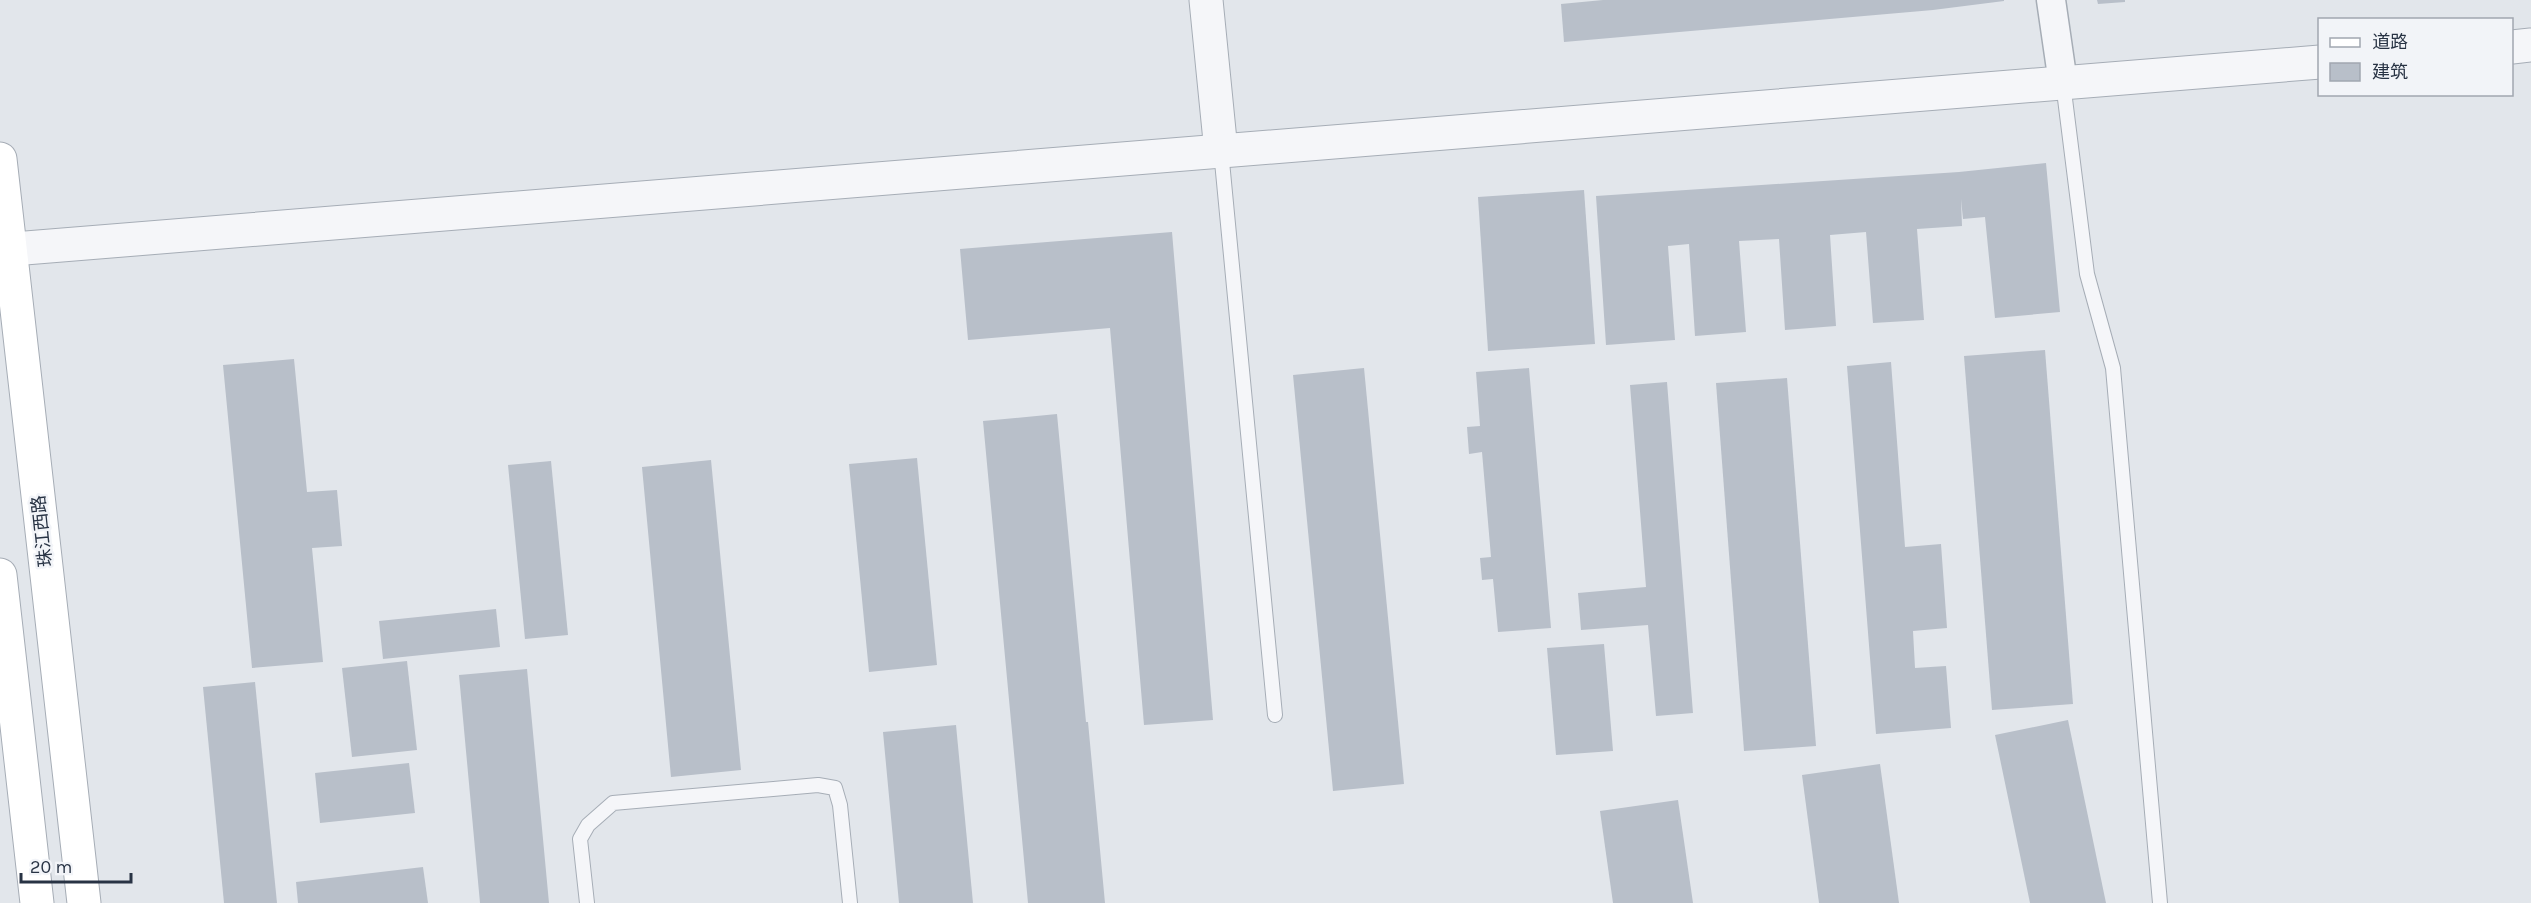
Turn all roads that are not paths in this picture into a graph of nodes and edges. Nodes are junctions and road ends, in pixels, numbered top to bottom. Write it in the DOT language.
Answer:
graph roads {
  1 [pos="1206,0"];
  2 [pos="2052,0"];
  3 [pos="2531,45"];
  4 [pos="2513,47"];
  5 [pos="2318,62"];
  6 [pos="2063,83"];
  7 [pos="1221,151"];
  8 [pos="0,159"];
  9 [pos="5,249"];
  10 [pos="0,575"];
  11 [pos="1275,715"];
  12 [pos="37,903"];
  13 [pos="84,903"];
  14 [pos="587,903"];
  15 [pos="850,903"];
  16 [pos="2160,903"];
  1 -- 7 [label="street"];
  2 -- 6 [label="street"];
  3 -- 4 [label="street"];
  5 -- 6 [label="street"];
  6 -- 7 [label="street"];
  6 -- 16 [label="lane"];
  7 -- 9 [label="street"];
  7 -- 11 [label="lane"];
  8 -- 9 [label="main road, 珠江西路"];
  9 -- 13 [label="main road, 珠江西路"];
  10 -- 12 [label="main road"];
  14 -- 15 [label="lane"];
}
